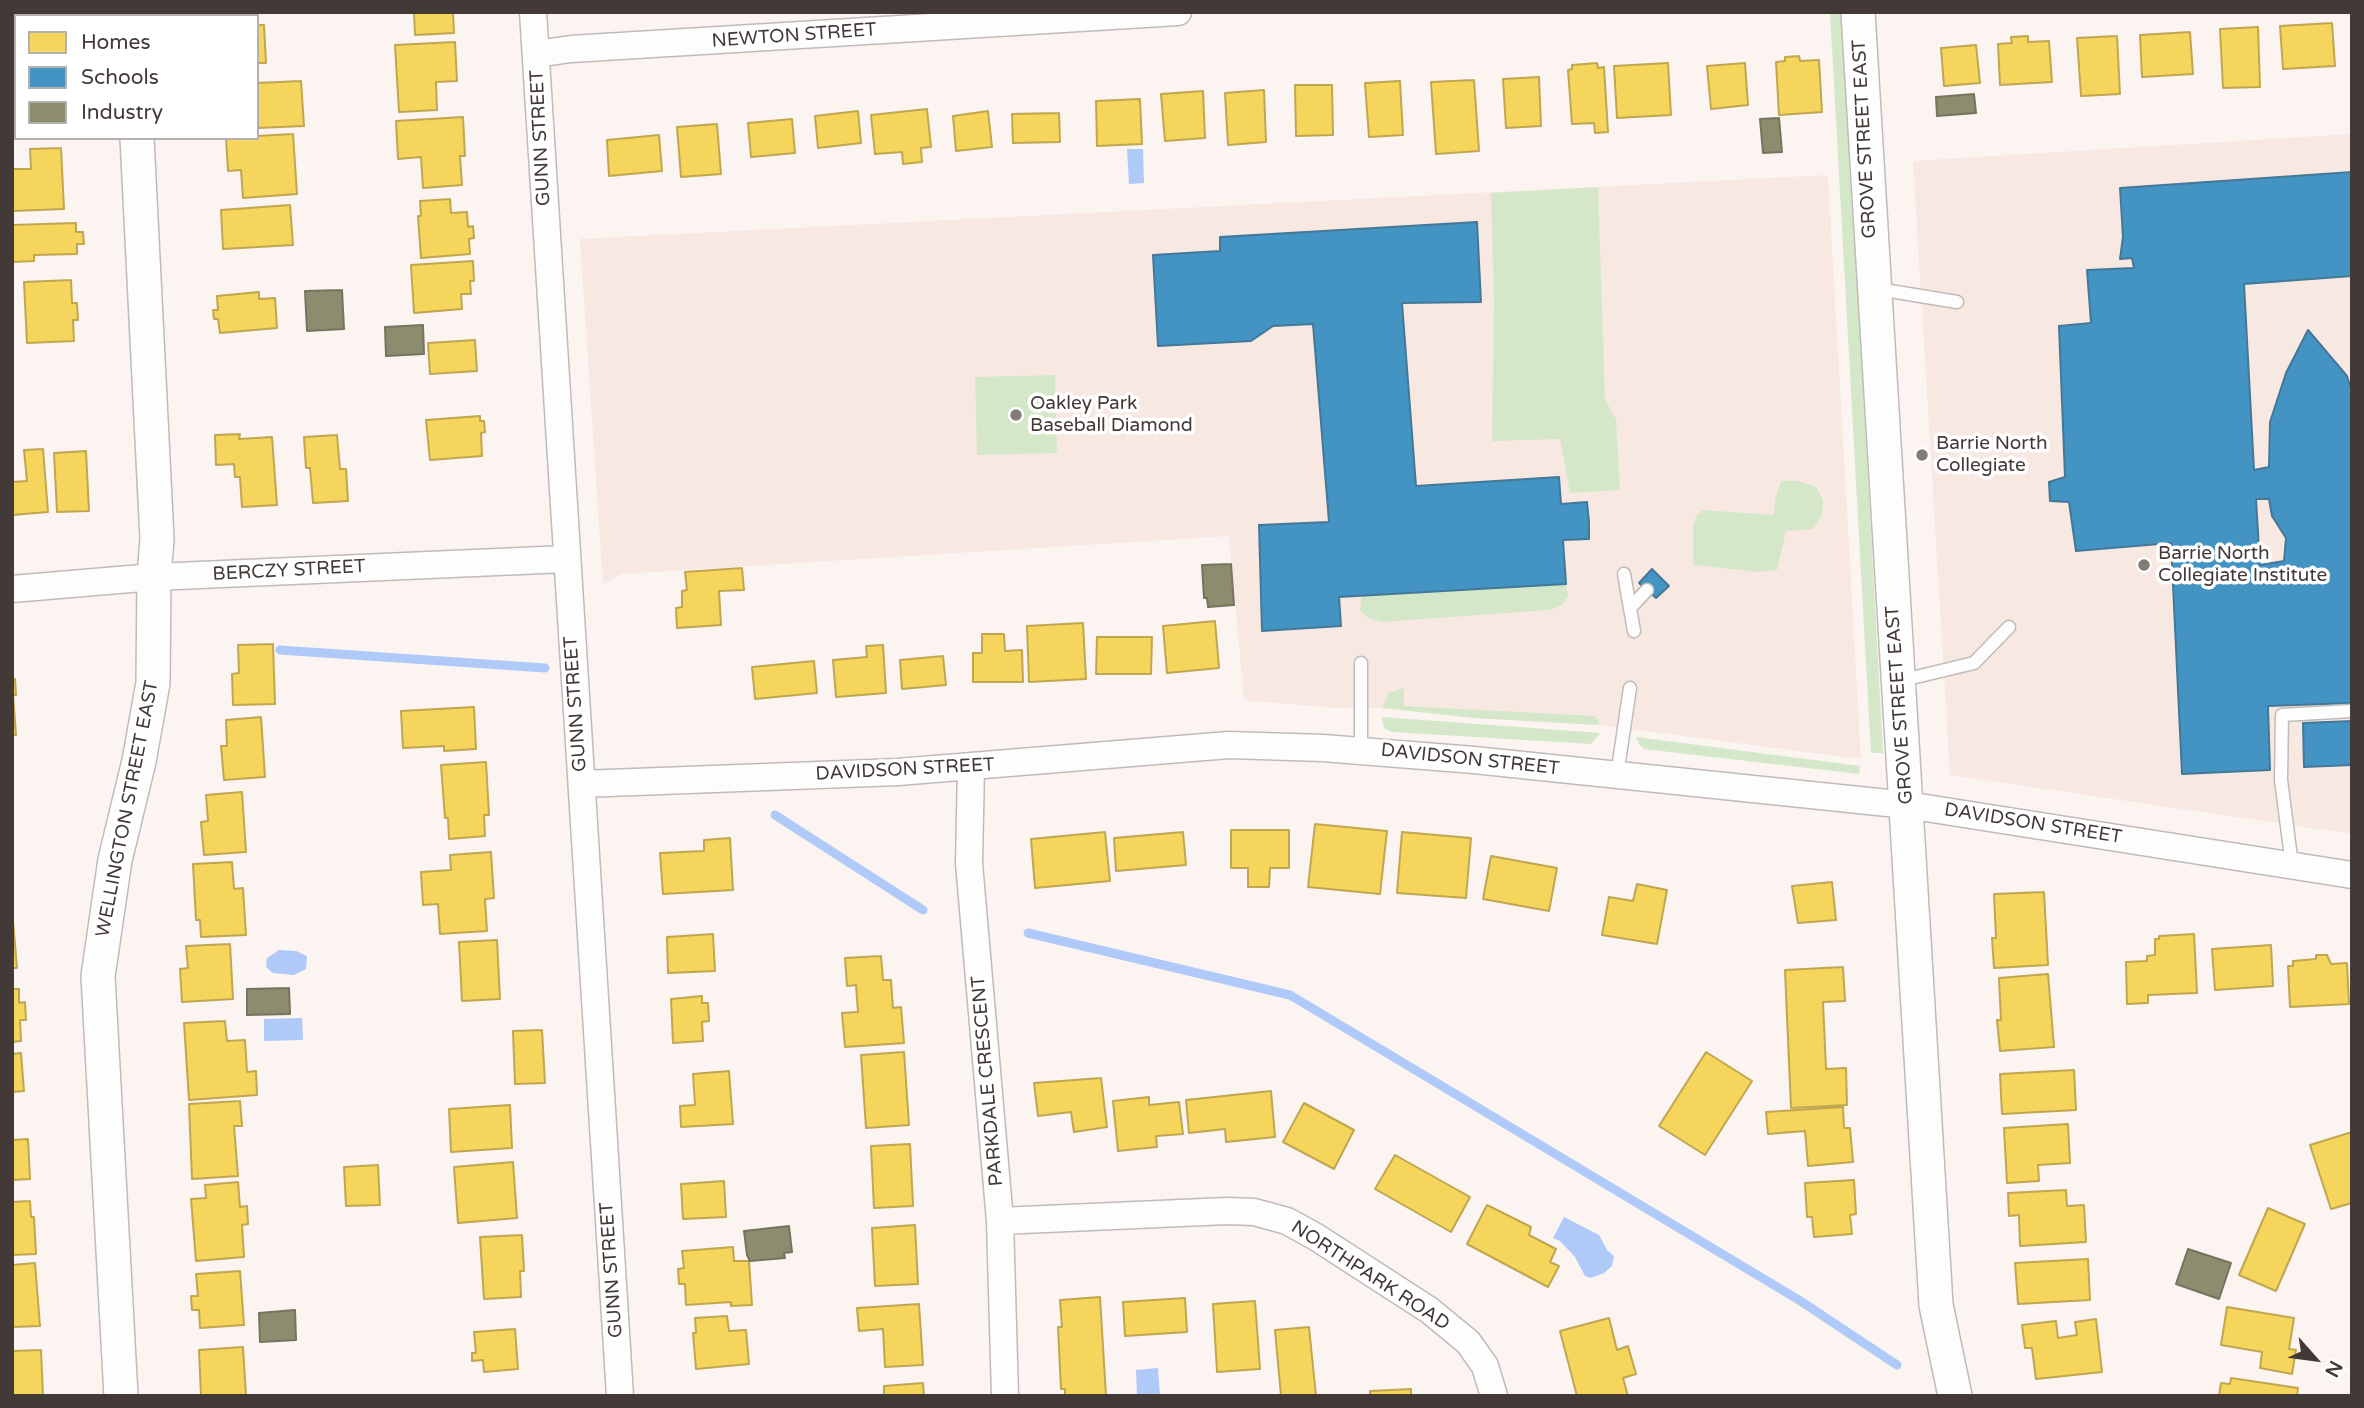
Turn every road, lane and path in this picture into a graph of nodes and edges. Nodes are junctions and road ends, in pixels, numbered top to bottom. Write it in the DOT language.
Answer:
graph roads {
  1 [pos="533,12"];
  2 [pos="1178,12"];
  3 [pos="1858,12"];
  4 [pos="536,54"];
  5 [pos="137,140"];
  6 [pos="1874,288"];
  7 [pos="1957,302"];
  8 [pos="566,559"];
  9 [pos="1624,574"];
  10 [pos="154,577"];
  11 [pos="12,589"];
  12 [pos="1647,590"];
  13 [pos="1631,607"];
  14 [pos="2009,627"];
  15 [pos="1634,631"];
  16 [pos="1361,663"];
  17 [pos="1899,681"];
  18 [pos="1630,688"];
  19 [pos="2352,711"];
  20 [pos="1361,750"];
  21 [pos="971,767"];
  22 [pos="1617,775"];
  23 [pos="582,784"];
  24 [pos="1907,805"];
  25 [pos="2292,864"];
  26 [pos="2352,875"];
  27 [pos="1000,1221"];
  28 [pos="121,1396"];
  29 [pos="620,1396"];
  30 [pos="1005,1396"];
  31 [pos="1494,1396"];
  32 [pos="1955,1396"];
  1 -- 4 [label="street, GUNN STREET"];
  2 -- 4 [label="street, NEWTON STREET"];
  3 -- 6 [label="street, GROVE STREET EAST"];
  4 -- 8 [label="street, GUNN STREET"];
  5 -- 10 [label="street, WELLINGTON STREET EAST"];
  6 -- 7 [label="lane"];
  6 -- 17 [label="street, GROVE STREET EAST"];
  8 -- 10 [label="street, BERCZY STREET"];
  8 -- 23 [label="street, GUNN STREET"];
  9 -- 13 [label="lane"];
  10 -- 11 [label="street, BERCZY STREET"];
  10 -- 28 [label="street, WELLINGTON STREET EAST"];
  12 -- 13 [label="lane"];
  13 -- 15 [label="lane"];
  14 -- 17 [label="lane"];
  16 -- 20 [label="lane"];
  17 -- 24 [label="street, GROVE STREET EAST"];
  18 -- 22 [label="lane"];
  19 -- 25 [label="lane"];
  20 -- 21 [label="street, DAVIDSON STREET"];
  20 -- 22 [label="street, DAVIDSON STREET"];
  21 -- 23 [label="street, DAVIDSON STREET"];
  21 -- 27 [label="street, PARKDALE CRESCENT"];
  22 -- 24 [label="street, DAVIDSON STREET"];
  23 -- 29 [label="street, GUNN STREET"];
  24 -- 25 [label="street, DAVIDSON STREET"];
  24 -- 32 [label="street, GROVE STREET EAST"];
  25 -- 26 [label="street, DAVIDSON STREET"];
  27 -- 30 [label="street, PARKDALE CRESCENT"];
  27 -- 31 [label="street, NORTHPARK ROAD"];
}
